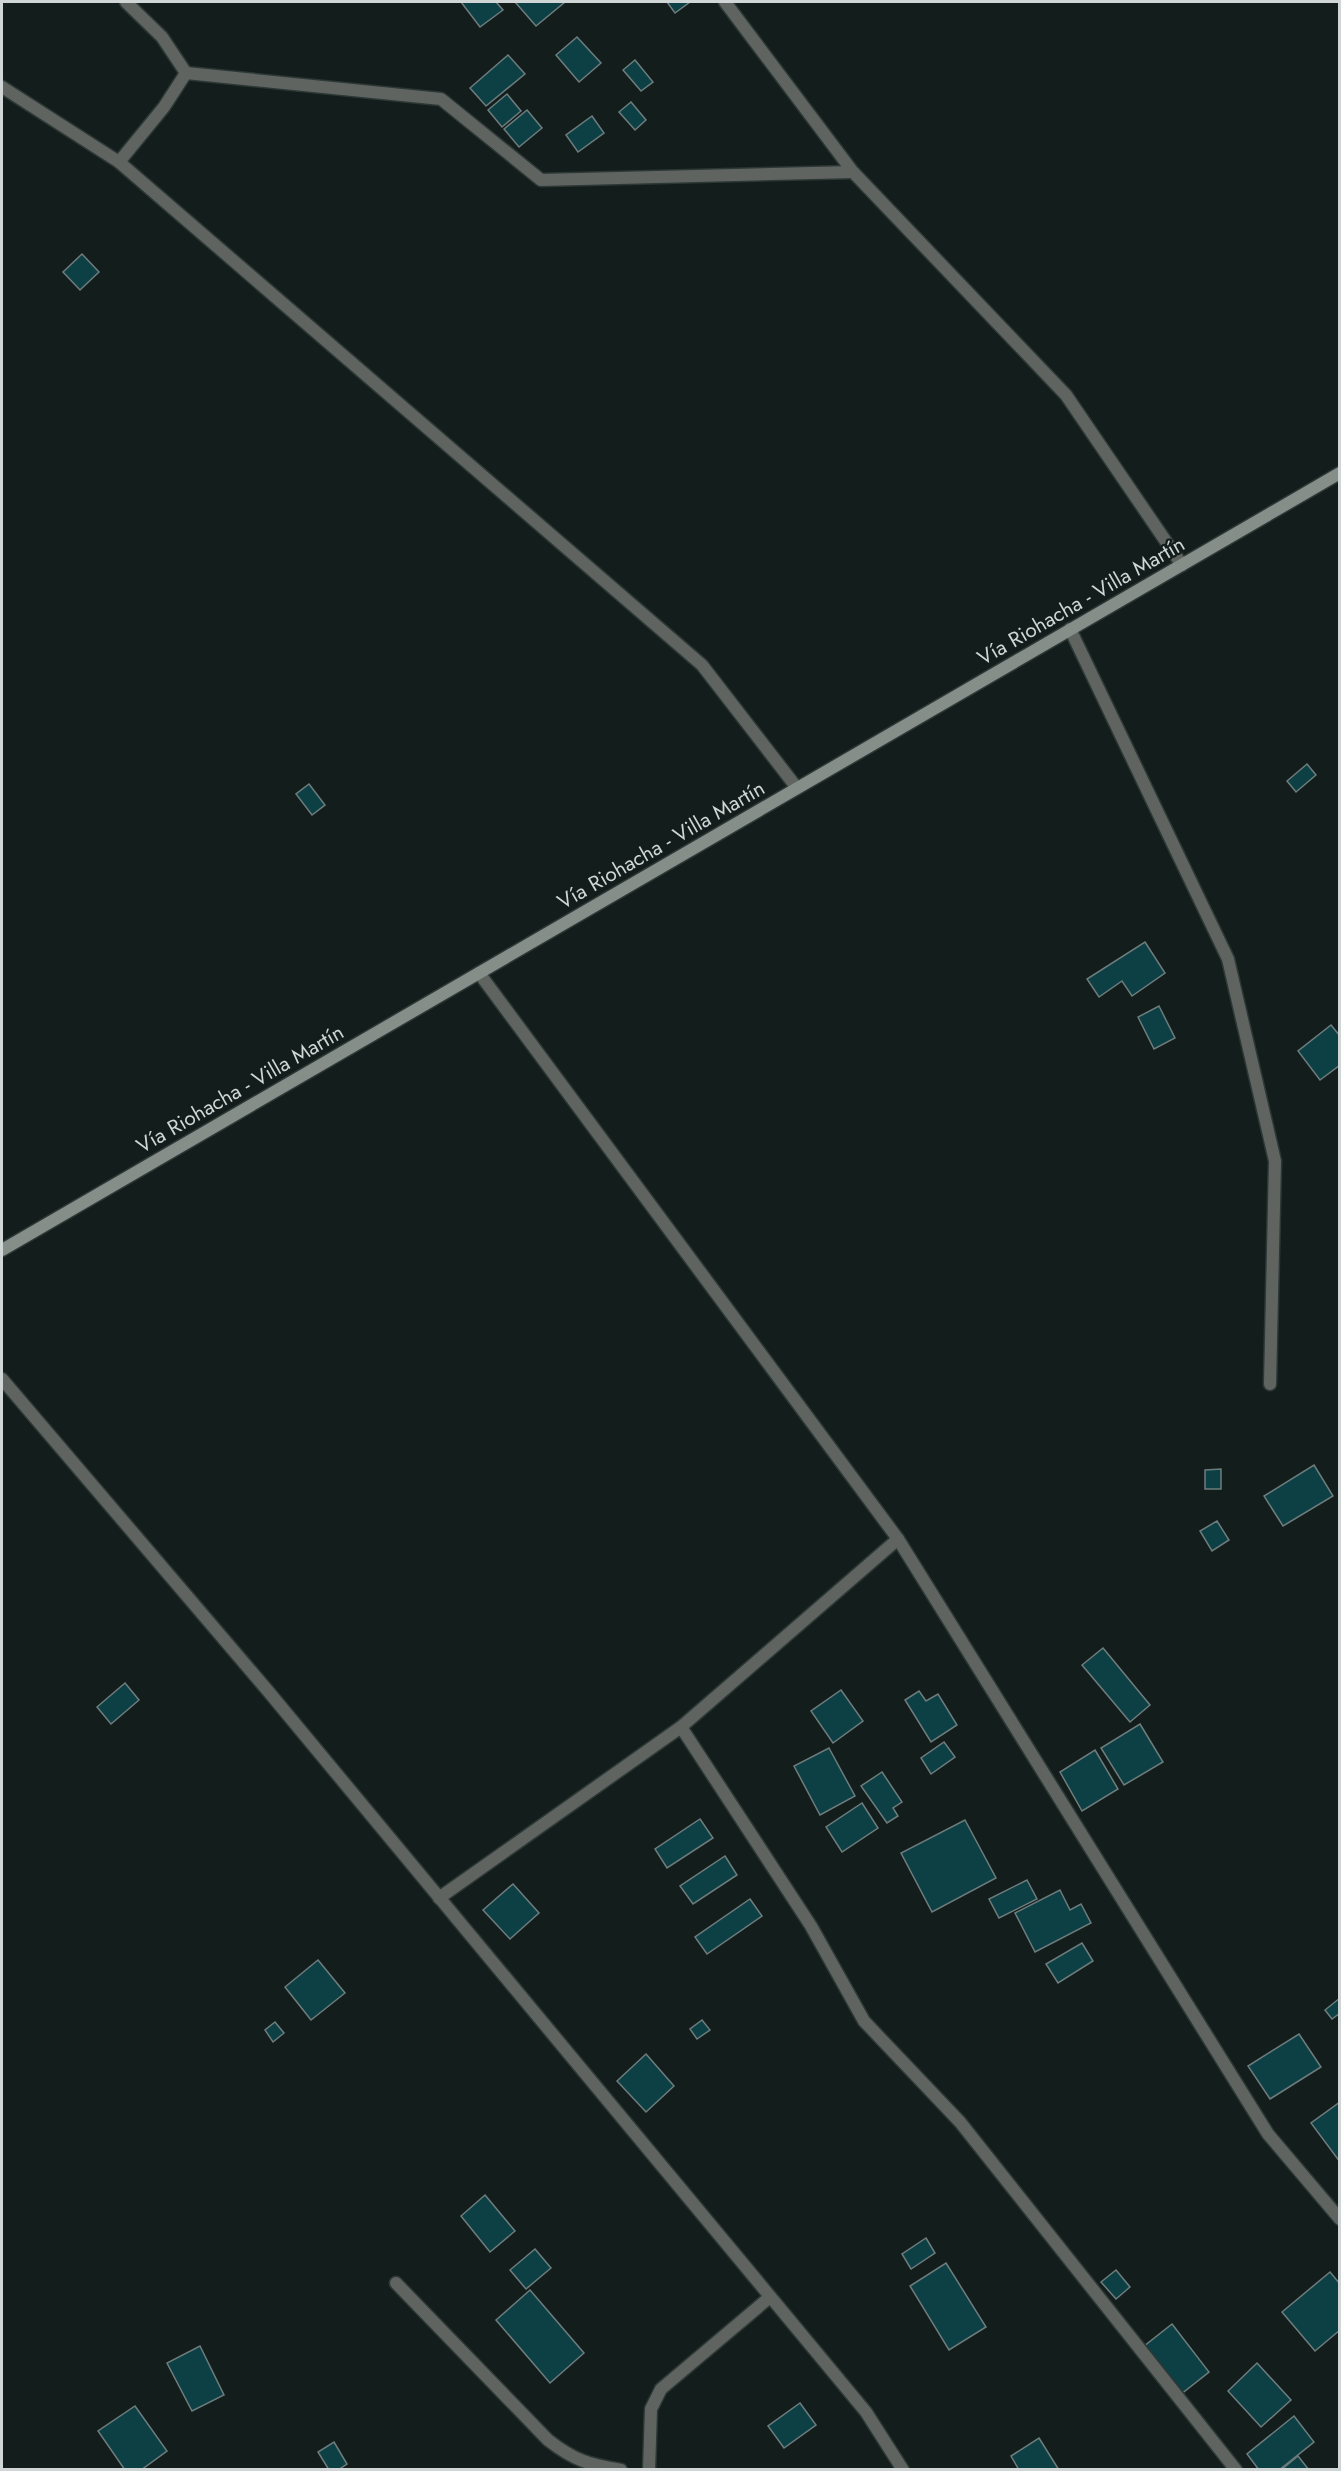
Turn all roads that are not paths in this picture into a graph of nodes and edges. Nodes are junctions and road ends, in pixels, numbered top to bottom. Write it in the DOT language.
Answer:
graph roads {
  1 [pos="126,2"];
  2 [pos="725,2"];
  3 [pos="186,73"];
  4 [pos="2,87"];
  5 [pos="119,162"];
  6 [pos="853,172"];
  7 [pos="1340,473"];
  8 [pos="1182,564"];
  9 [pos="1070,629"];
  10 [pos="797,788"];
  11 [pos="479,972"];
  12 [pos="2,1250"];
  13 [pos="2,1379"];
  14 [pos="1270,1384"];
  15 [pos="898,1539"];
  16 [pos="681,1727"];
  17 [pos="439,1898"];
  18 [pos="1340,2219"];
  19 [pos="396,2283"];
  20 [pos="770,2297"];
  21 [pos="621,2469"];
  22 [pos="649,2469"];
  23 [pos="903,2469"];
  24 [pos="1236,2469"];
  1 -- 3 [label="street"];
  2 -- 6 [label="street"];
  3 -- 5 [label="street"];
  3 -- 6 [label="street"];
  4 -- 5 [label="street"];
  5 -- 10 [label="street"];
  6 -- 8 [label="street"];
  7 -- 8 [label="main road, Vía Riohacha - Villa Martín"];
  8 -- 9 [label="main road, Vía Riohacha - Villa Martín"];
  9 -- 10 [label="main road, Vía Riohacha - Villa Martín"];
  9 -- 14 [label="street"];
  10 -- 11 [label="main road, Vía Riohacha - Villa Martín"];
  11 -- 12 [label="main road, Vía Riohacha - Villa Martín"];
  11 -- 15 [label="street"];
  13 -- 17 [label="street"];
  15 -- 16 [label="street"];
  15 -- 18 [label="street"];
  16 -- 17 [label="street"];
  16 -- 24 [label="street"];
  17 -- 20 [label="street"];
  19 -- 21 [label="street"];
  20 -- 22 [label="street"];
  20 -- 23 [label="street"];
}
